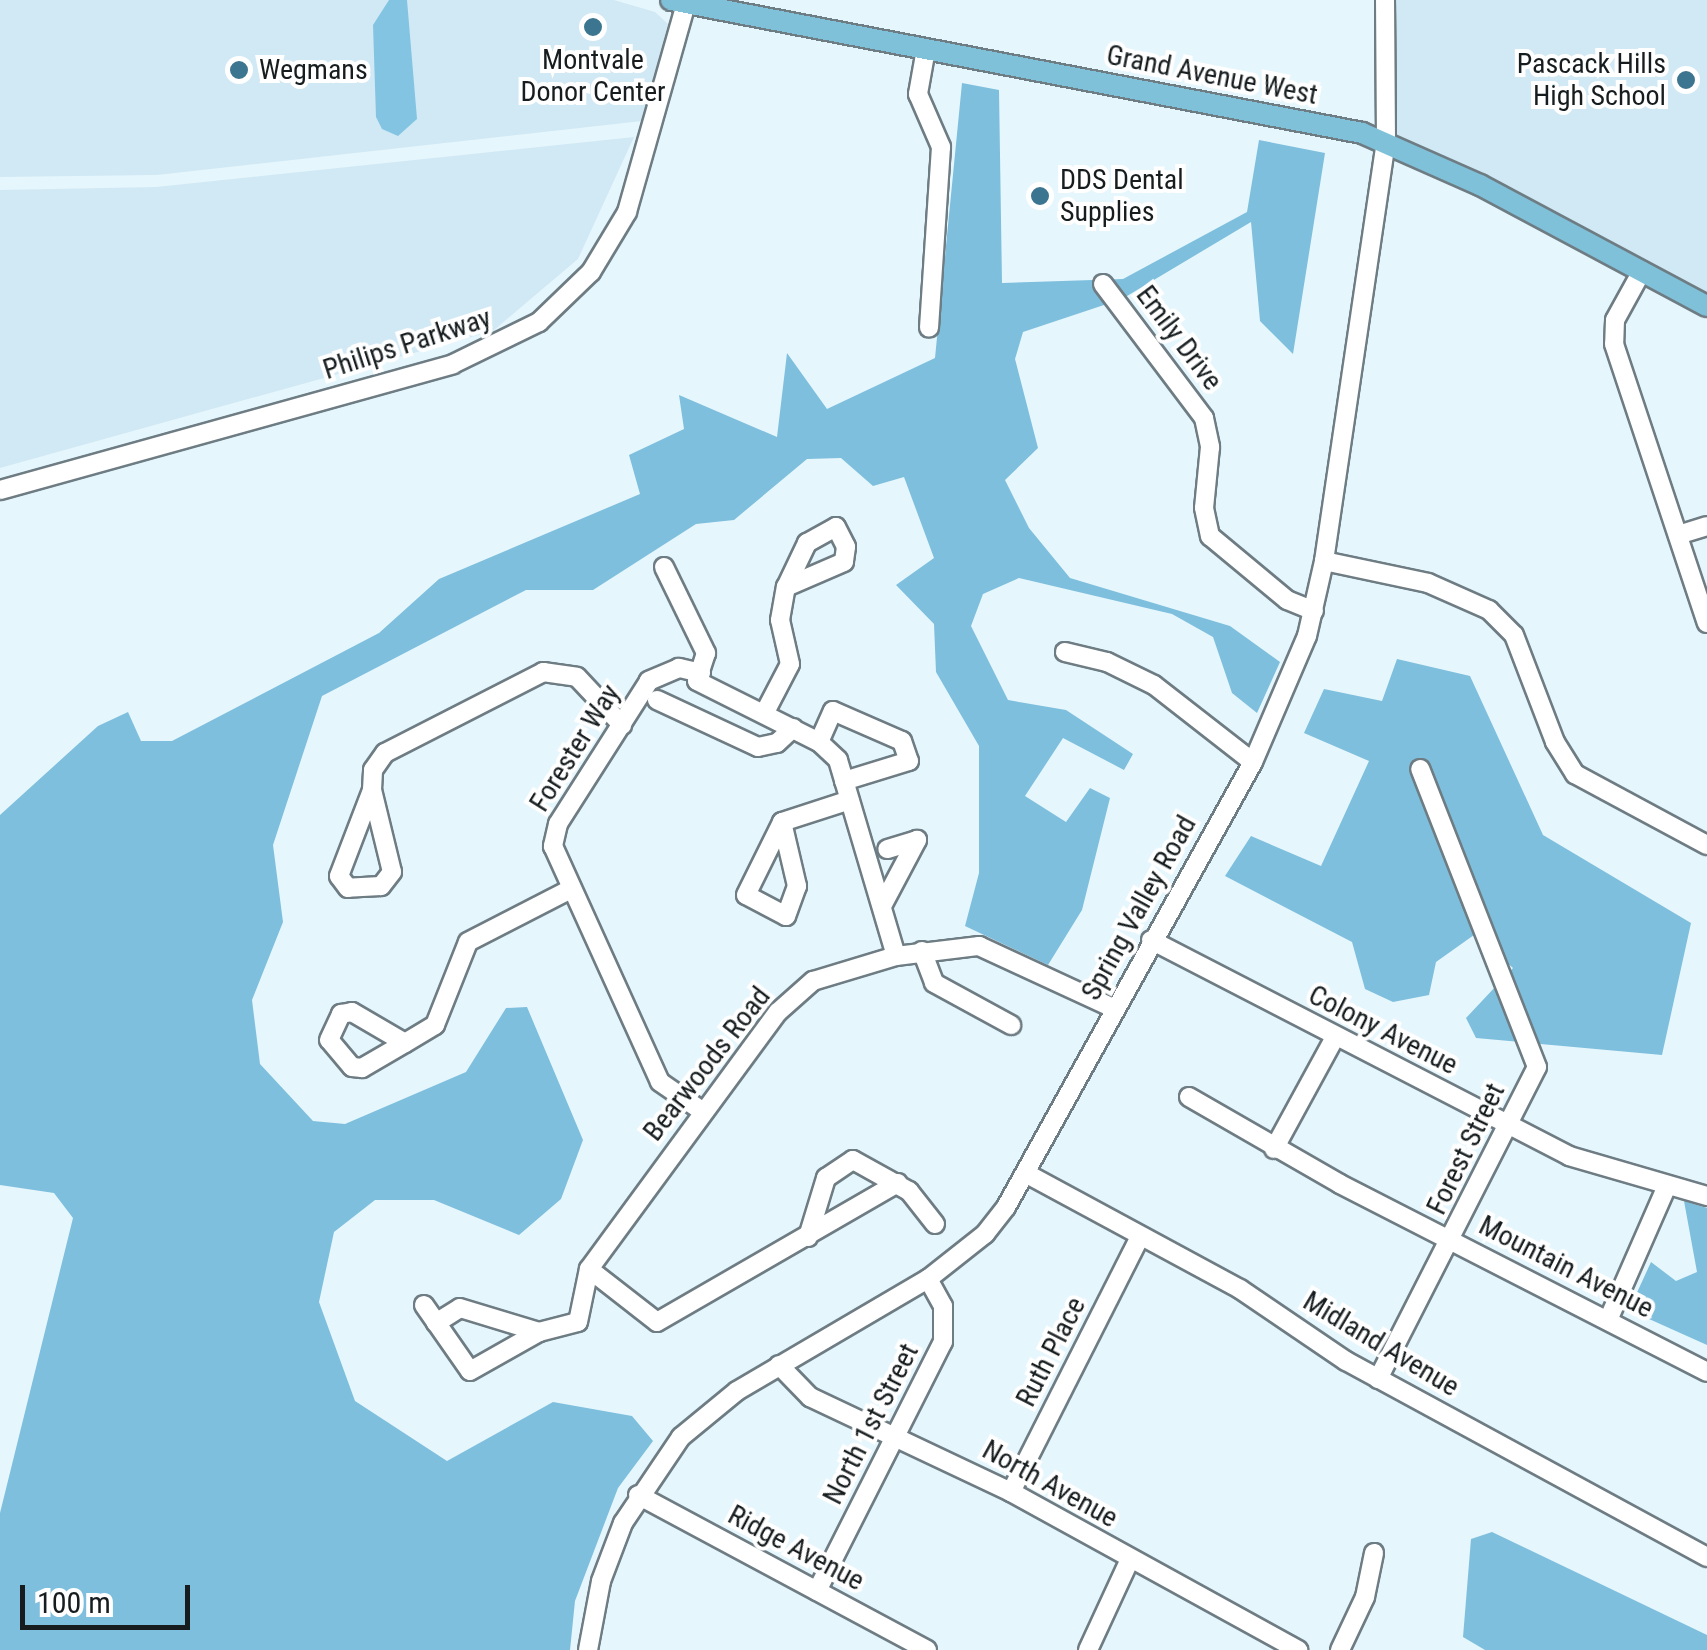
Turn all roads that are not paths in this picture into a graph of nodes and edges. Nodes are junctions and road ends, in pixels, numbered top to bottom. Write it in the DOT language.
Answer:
graph roads {
  1 [pos="1385,0"];
  2 [pos="682,1"];
  3 [pos="926,49"];
  4 [pos="1386,142"];
  5 [pos="1642,272"];
  6 [pos="1102,284"];
  7 [pos="1707,306"];
  8 [pos="929,328"];
  9 [pos="0,490"];
  10 [pos="1707,526"];
  11 [pos="1678,535"];
  12 [pos="1324,561"];
  13 [pos="664,567"];
  14 [pos="786,587"];
  15 [pos="1314,611"];
  16 [pos="1707,623"];
  17 [pos="1065,652"];
  18 [pos="701,673"];
  19 [pos="657,700"];
  20 [pos="764,714"];
  21 [pos="622,724"];
  22 [pos="792,728"];
  23 [pos="820,742"];
  24 [pos="1253,762"];
  25 [pos="1420,768"];
  26 [pos="372,790"];
  27 [pos="847,790"];
  28 [pos="782,822"];
  29 [pos="1707,845"];
  30 [pos="886,849"];
  31 [pos="571,889"];
  32 [pos="882,906"];
  33 [pos="1151,940"];
  34 [pos="922,951"];
  35 [pos="896,956"];
  36 [pos="1113,1008"];
  37 [pos="1012,1025"];
  38 [pos="1335,1036"];
  39 [pos="405,1043"];
  40 [pos="1189,1097"];
  41 [pos="702,1112"];
  42 [pos="1506,1126"];
  43 [pos="1274,1149"];
  44 [pos="1028,1175"];
  45 [pos="898,1184"];
  46 [pos="1666,1188"];
  47 [pos="1707,1196"];
  48 [pos="935,1224"];
  49 [pos="808,1237"];
  50 [pos="1140,1237"];
  51 [pos="1452,1239"];
  52 [pos="589,1269"];
  53 [pos="928,1278"];
  54 [pos="424,1306"];
  55 [pos="1610,1318"];
  56 [pos="436,1323"];
  57 [pos="539,1332"];
  58 [pos="779,1365"];
  59 [pos="1707,1372"];
  60 [pos="1378,1378"];
  61 [pos="899,1435"];
  62 [pos="1011,1492"];
  63 [pos="638,1495"];
  64 [pos="1374,1553"];
  65 [pos="1707,1557"];
  66 [pos="1130,1559"];
  67 [pos="816,1591"];
  68 [pos="588,1650"];
  69 [pos="927,1650"];
  70 [pos="1088,1650"];
  71 [pos="1298,1650"];
  72 [pos="1340,1650"];
  1 -- 4 [label="street, Spring Valley Road"];
  2 -- 3 [label="main road, Grand Avenue West"];
  2 -- 9 [label="street, Philips Parkway"];
  3 -- 4 [label="main road, Grand Avenue West"];
  3 -- 8 [label="street"];
  4 -- 5 [label="main road, Grand Avenue West"];
  4 -- 12 [label="street, Spring Valley Road"];
  5 -- 7 [label="main road, Grand Avenue West"];
  5 -- 11 [label="street"];
  6 -- 15 [label="street, Emily Drive"];
  10 -- 11 [label="street"];
  11 -- 16 [label="street"];
  12 -- 15 [label="street, Spring Valley Road"];
  12 -- 29 [label="street"];
  13 -- 18 [label="street"];
  14 -- 20 [label="street"];
  15 -- 24 [label="street, Spring Valley Road"];
  17 -- 24 [label="street"];
  18 -- 20 [label="street"];
  18 -- 21 [label="street, Forester Way"];
  19 -- 22 [label="street"];
  20 -- 22 [label="street"];
  21 -- 26 [label="street"];
  21 -- 31 [label="street, Forester Way"];
  22 -- 23 [label="street"];
  23 -- 27 [label="street"];
  23 -- 27 [label="street"];
  24 -- 33 [label="street, Spring Valley Road"];
  25 -- 42 [label="street, Forest Street"];
  26 -- 26 [label="street"];
  27 -- 28 [label="street"];
  27 -- 32 [label="street"];
  28 -- 28 [label="street"];
  30 -- 32 [label="street"];
  31 -- 39 [label="street"];
  31 -- 41 [label="street, Forester Way"];
  32 -- 35 [label="street"];
  33 -- 36 [label="street, Spring Valley Road"];
  33 -- 38 [label="street, Colony Avenue"];
  34 -- 35 [label="street, Bearwoods Road"];
  34 -- 36 [label="street, Bearwoods Road"];
  34 -- 37 [label="street"];
  35 -- 41 [label="street, Bearwoods Road"];
  36 -- 44 [label="street, Spring Valley Road"];
  38 -- 42 [label="street, Colony Avenue"];
  38 -- 43 [label="street"];
  40 -- 43 [label="street, Mountain Avenue"];
  41 -- 52 [label="street, Bearwoods Road"];
  42 -- 46 [label="street, Colony Avenue"];
  42 -- 51 [label="street, Forest Street"];
  43 -- 51 [label="street, Mountain Avenue"];
  44 -- 50 [label="street, Midland Avenue"];
  44 -- 53 [label="street, Spring Valley Road"];
  45 -- 48 [label="street"];
  45 -- 49 [label="street"];
  45 -- 49 [label="street"];
  46 -- 47 [label="street, Colony Avenue"];
  46 -- 55 [label="street"];
  49 -- 52 [label="street"];
  50 -- 60 [label="street, Midland Avenue"];
  50 -- 62 [label="street, Ruth Place"];
  51 -- 55 [label="street, Mountain Avenue"];
  51 -- 60 [label="street, Forest Street"];
  52 -- 57 [label="street, Bearwoods Road"];
  53 -- 58 [label="street, Spring Valley Road"];
  53 -- 61 [label="street, North 1st Street"];
  54 -- 56 [label="street, Bearwoods Road"];
  55 -- 59 [label="street, Mountain Avenue"];
  56 -- 57 [label="street"];
  56 -- 57 [label="street, Bearwoods Road"];
  58 -- 61 [label="street, North Avenue"];
  58 -- 63 [label="street, Spring Valley Road"];
  60 -- 65 [label="street, Midland Avenue"];
  61 -- 62 [label="street, North Avenue"];
  61 -- 67 [label="street, North 1st Street"];
  62 -- 66 [label="street, North Avenue"];
  63 -- 67 [label="street, Ridge Avenue"];
  63 -- 68 [label="street, Spring Valley Road"];
  64 -- 72 [label="street"];
  66 -- 70 [label="street"];
  66 -- 71 [label="street, North Avenue"];
  67 -- 69 [label="street, Ridge Avenue"];
}
